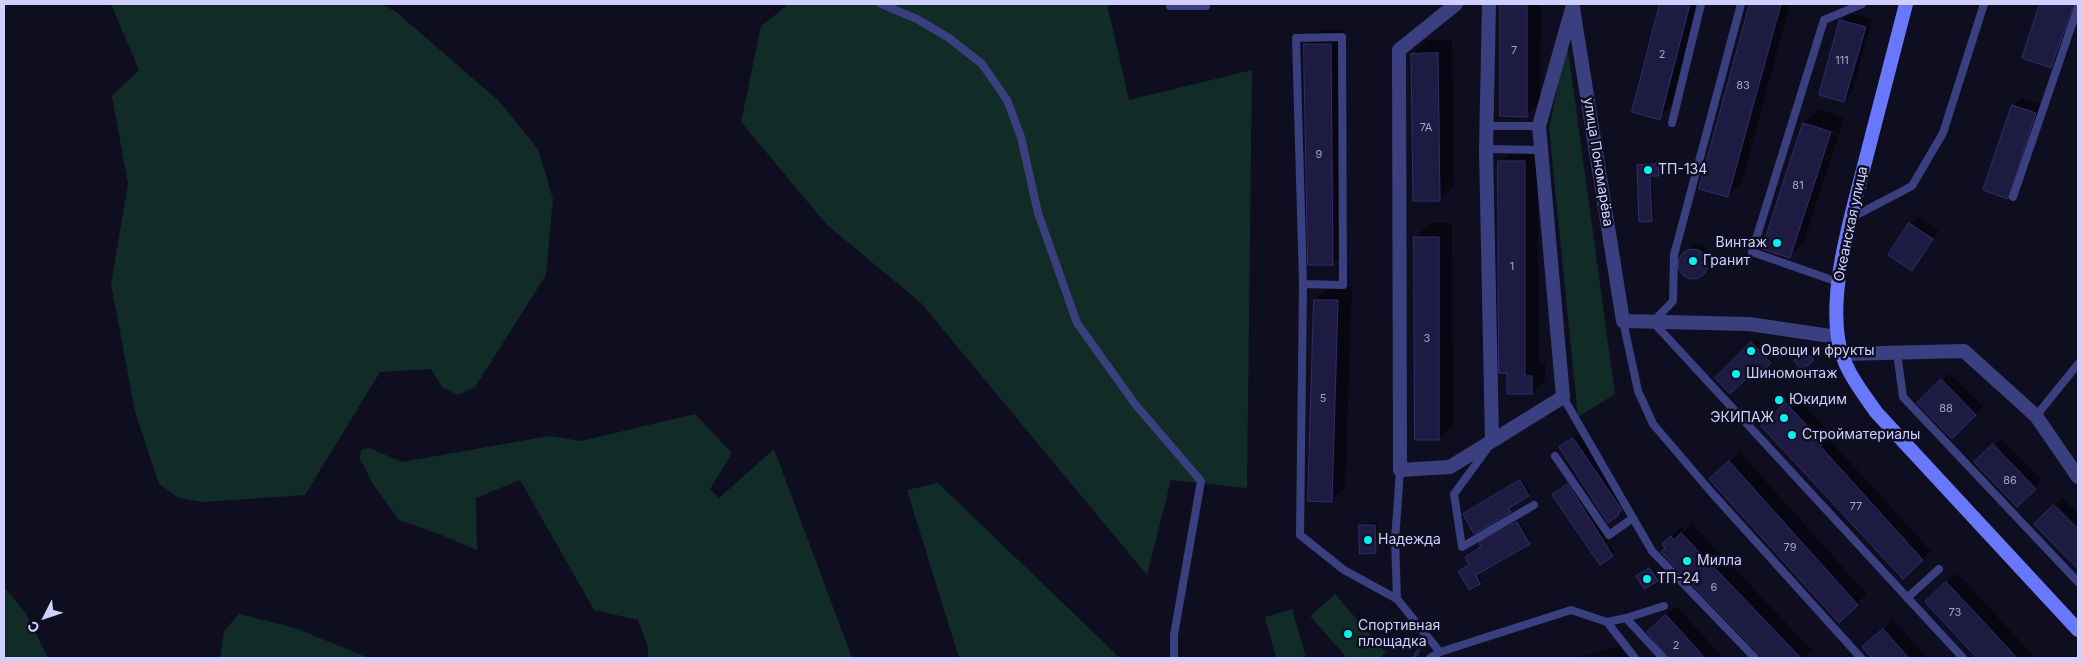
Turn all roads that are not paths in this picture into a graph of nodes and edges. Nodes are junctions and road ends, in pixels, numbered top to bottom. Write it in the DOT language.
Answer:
graph roads {
  1 [pos="882,4"];
  2 [pos="1170,4"];
  3 [pos="1456,4"];
  4 [pos="1489,4"];
  5 [pos="1573,4"];
  6 [pos="1701,4"];
  7 [pos="1740,4"];
  8 [pos="1862,4"];
  9 [pos="1906,4"];
  10 [pos="1984,4"];
  11 [pos="1206,6"];
  12 [pos="2078,7"];
  13 [pos="1672,123"];
  14 [pos="1487,126"];
  15 [pos="1539,126"];
  16 [pos="1486,149"];
  17 [pos="1540,150"];
  18 [pos="2013,197"];
  19 [pos="1850,218"];
  20 [pos="1838,282"];
  21 [pos="1303,284"];
  22 [pos="1623,320"];
  23 [pos="1653,322"];
  24 [pos="1837,337"];
  25 [pos="1897,353"];
  26 [pos="1842,354"];
  27 [pos="2078,364"];
  28 [pos="1563,397"];
  29 [pos="2036,416"];
  30 [pos="1492,441"];
  31 [pos="1555,456"];
  32 [pos="1400,470"];
  33 [pos="2078,477"];
  34 [pos="1534,505"];
  35 [pos="1633,518"];
  36 [pos="1939,569"];
  37 [pos="2078,582"];
  38 [pos="1907,598"];
  39 [pos="1397,599"];
  40 [pos="1664,606"];
  41 [pos="1626,618"];
  42 [pos="1607,622"];
  43 [pos="2078,630"];
  44 [pos="1440,652"];
  45 [pos="1174,658"];
  46 [pos="1430,658"];
  47 [pos="1635,658"];
  48 [pos="1663,658"];
  49 [pos="1755,658"];
  50 [pos="1861,658"];
  51 [pos="1963,658"];
  1 -- 45 [label="lane"];
  2 -- 11 [label="lane"];
  3 -- 32 [label="street"];
  4 -- 14 [label="street"];
  5 -- 15 [label="street"];
  5 -- 22 [label="street, улица Пономарёва"];
  6 -- 13 [label="lane"];
  7 -- 23 [label="lane"];
  8 -- 20 [label="lane"];
  9 -- 19 [label="main road, Океанская улица"];
  10 -- 19 [label="lane"];
  12 -- 18 [label="lane"];
  14 -- 15 [label="lane"];
  14 -- 16 [label="street"];
  15 -- 17 [label="street"];
  16 -- 17 [label="lane"];
  16 -- 30 [label="street"];
  17 -- 28 [label="street"];
  19 -- 20 [label="main road, Океанская улица"];
  20 -- 24 [label="main road, Океанская улица"];
  21 -- 21 [label="lane"];
  21 -- 39 [label="lane"];
  22 -- 23 [label="street"];
  22 -- 50 [label="lane"];
  23 -- 24 [label="street"];
  23 -- 38 [label="lane"];
  24 -- 26 [label="main road, Океанская улица"];
  25 -- 26 [label="street"];
  25 -- 29 [label="street"];
  25 -- 37 [label="lane"];
  26 -- 43 [label="main road, Океанская улица"];
  27 -- 29 [label="lane"];
  28 -- 30 [label="street"];
  28 -- 35 [label="lane"];
  29 -- 33 [label="street"];
  30 -- 32 [label="street"];
  30 -- 34 [label="lane"];
  31 -- 35 [label="lane"];
  32 -- 39 [label="lane"];
  35 -- 49 [label="lane"];
  36 -- 38 [label="lane"];
  38 -- 51 [label="lane"];
  39 -- 44 [label="lane"];
  40 -- 41 [label="lane"];
  41 -- 42 [label="lane"];
  41 -- 48 [label="lane"];
  42 -- 44 [label="lane"];
  42 -- 47 [label="lane"];
  44 -- 46 [label="lane"];
}
